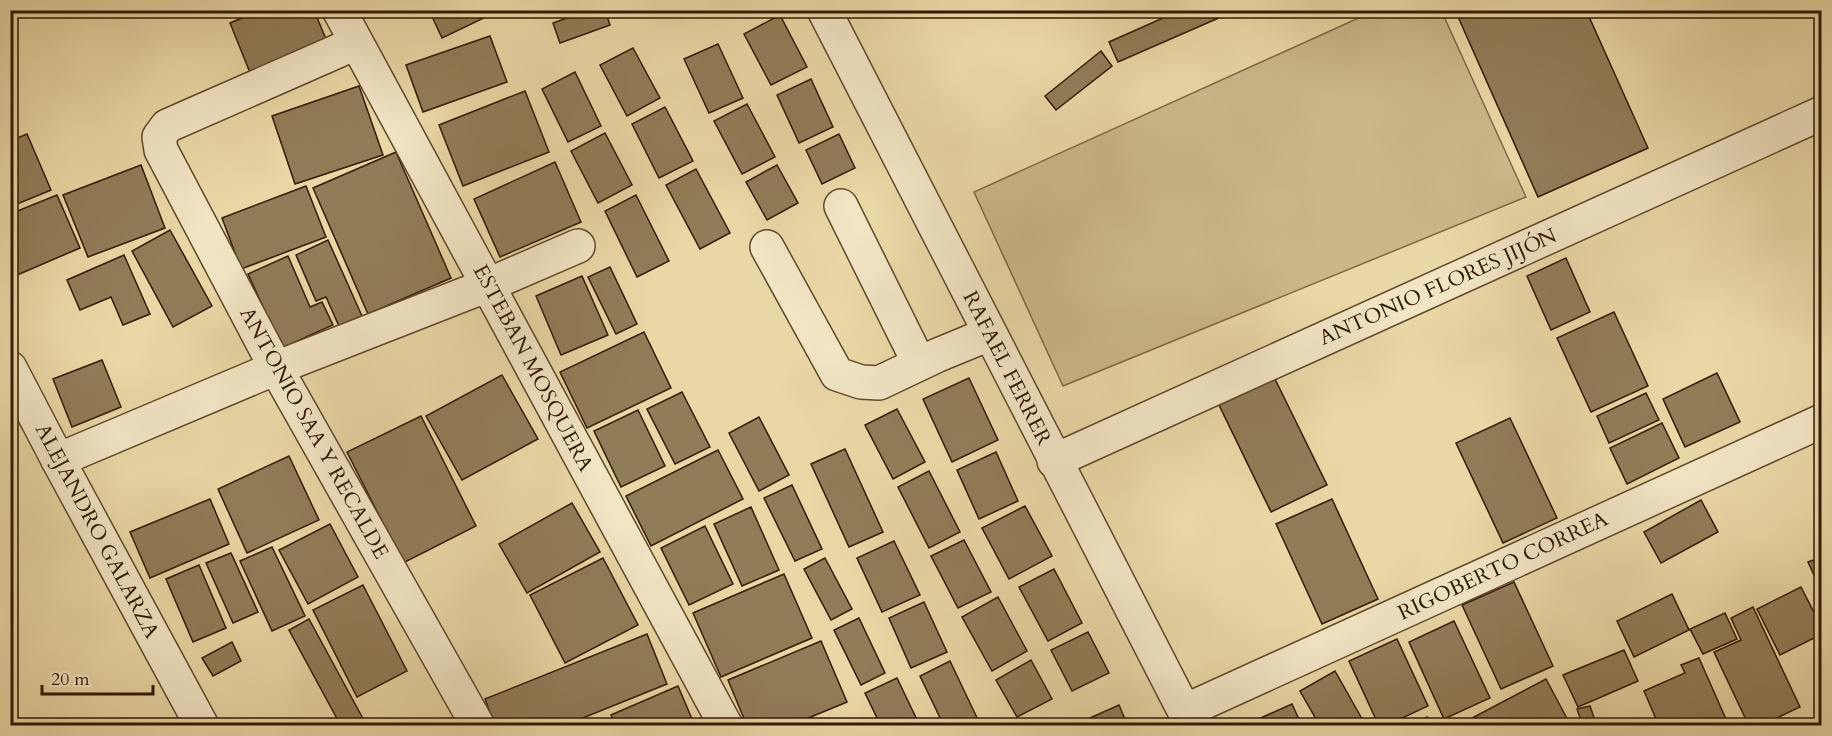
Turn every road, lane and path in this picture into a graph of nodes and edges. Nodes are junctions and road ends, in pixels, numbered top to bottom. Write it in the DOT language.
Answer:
graph roads {
  1 [pos="339,10"];
  2 [pos="824,10"];
  3 [pos="356,43"];
  4 [pos="1821,113"];
  5 [pos="841,206"];
  6 [pos="578,246"];
  7 [pos="767,247"];
  8 [pos="488,285"];
  9 [pos="989,334"];
  10 [pos="919,363"];
  11 [pos="10,368"];
  12 [pos="276,368"];
  13 [pos="1821,420"];
  14 [pos="58,460"];
  15 [pos="1054,461"];
  16 [pos="1188,718"];
  17 [pos="202,726"];
  18 [pos="478,726"];
  19 [pos="726,726"];
  1 -- 3 [label="street, ESTEBAN MOSQUERA"];
  2 -- 9 [label="street, RAFAEL FERRER"];
  3 -- 8 [label="street, ESTEBAN MOSQUERA"];
  3 -- 12 [label="street, ANTONIO SAA Y RECALDE"];
  4 -- 15 [label="street, ANTONIO FLORES JIJÓN"];
  5 -- 10 [label="street"];
  6 -- 8 [label="street"];
  7 -- 10 [label="street"];
  8 -- 12 [label="street"];
  8 -- 19 [label="street, ESTEBAN MOSQUERA"];
  9 -- 10 [label="street"];
  9 -- 15 [label="street, RAFAEL FERRER"];
  11 -- 14 [label="street, ALEJANDRO GALARZA"];
  12 -- 14 [label="street"];
  12 -- 18 [label="street, ANTONIO SAA Y RECALDE"];
  13 -- 16 [label="street, RIGOBERTO CORREA"];
  14 -- 17 [label="street, ALEJANDRO GALARZA"];
  15 -- 16 [label="street, RAFAEL FERRER"];
}
